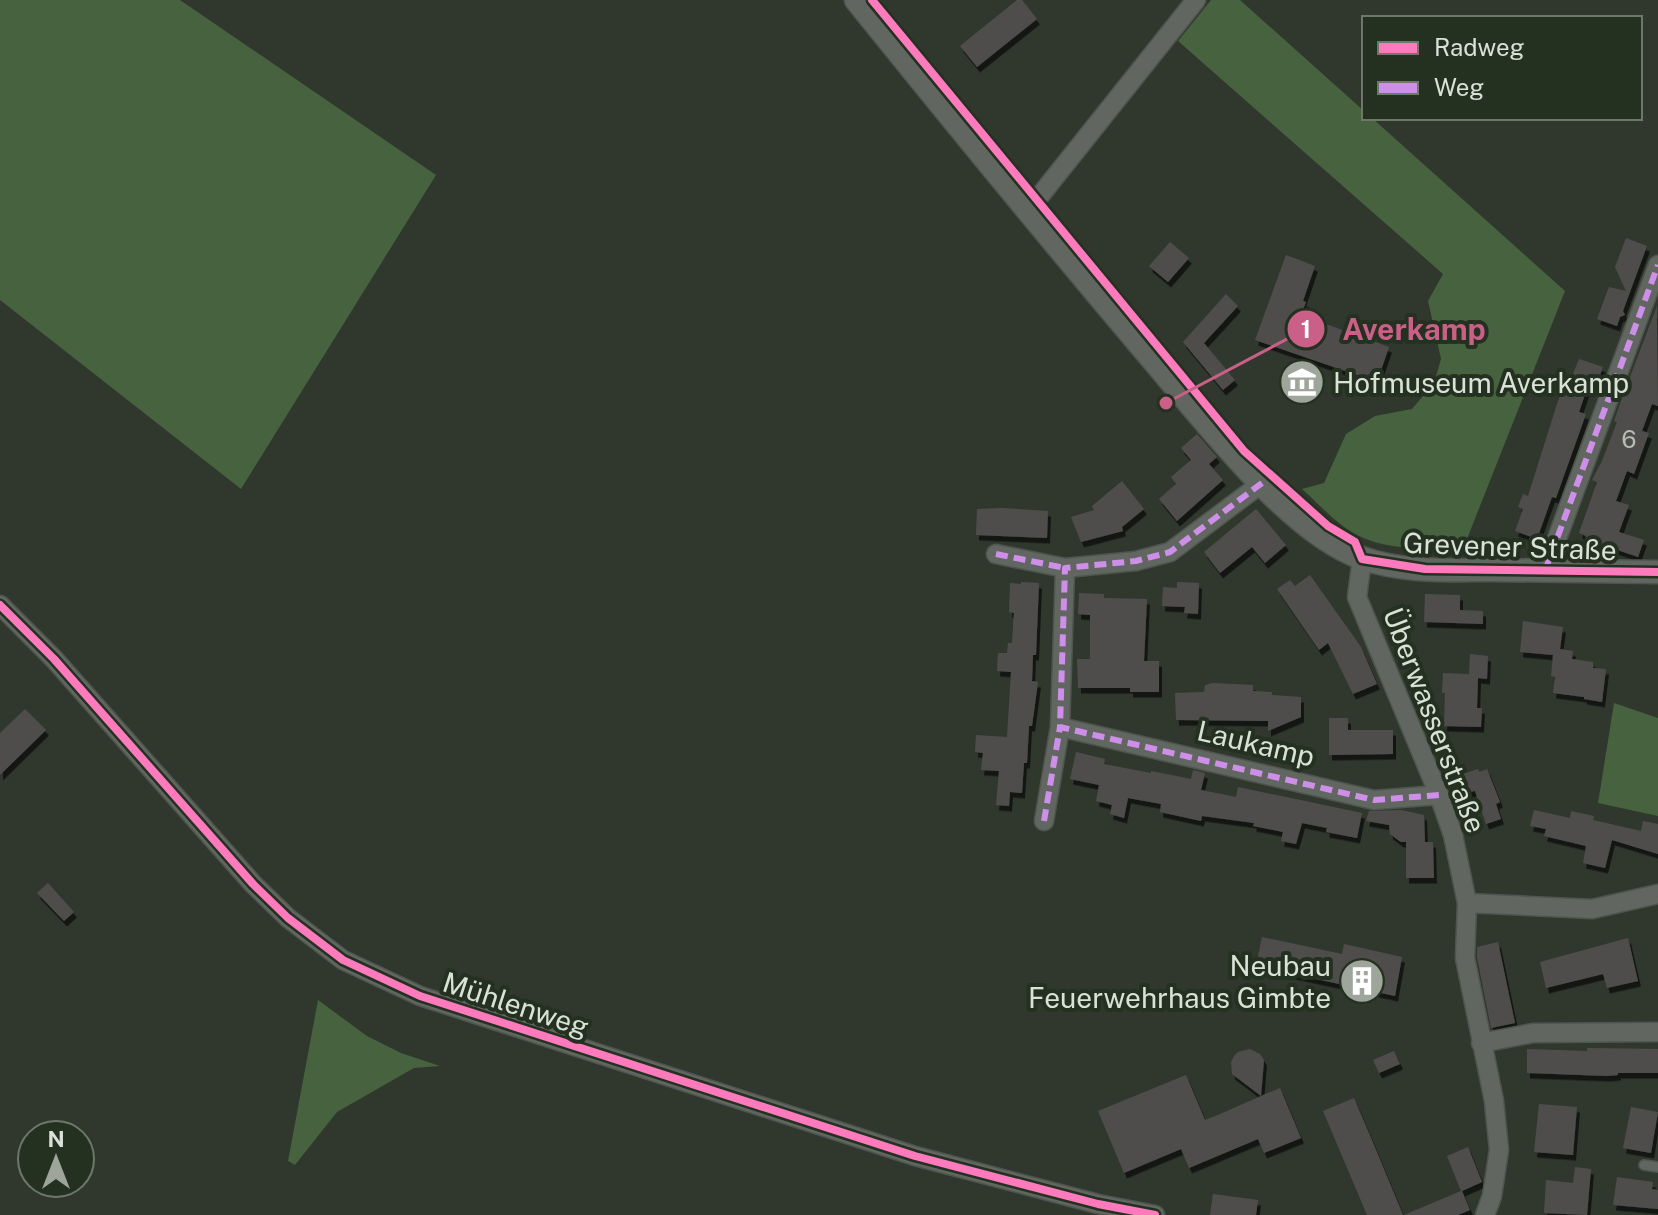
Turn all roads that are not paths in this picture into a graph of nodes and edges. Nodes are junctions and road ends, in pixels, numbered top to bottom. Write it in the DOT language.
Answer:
graph roads {
  1 [pos="856,0"];
  2 [pos="1196,0"];
  3 [pos="1027,212"];
  4 [pos="1658,265"];
  5 [pos="1262,483"];
  6 [pos="996,554"];
  7 [pos="1362,559"];
  8 [pos="1065,568"];
  9 [pos="1545,571"];
  10 [pos="1658,572"];
  11 [pos="0,605"];
  12 [pos="1060,727"];
  13 [pos="1439,795"];
  14 [pos="1044,821"];
  15 [pos="1658,894"];
  16 [pos="1467,903"];
  17 [pos="1658,1032"];
  18 [pos="1481,1043"];
  19 [pos="1644,1165"];
  20 [pos="1658,1167"];
  21 [pos="1155,1215"];
  22 [pos="1485,1215"];
  1 -- 3 [label="street, Grevener Straße"];
  2 -- 3 [label="street"];
  3 -- 5 [label="street, Grevener Straße"];
  4 -- 9 [label="street"];
  5 -- 7 [label="street, Grevener Straße"];
  5 -- 8 [label="street"];
  6 -- 8 [label="street"];
  7 -- 9 [label="street, Grevener Straße"];
  7 -- 13 [label="street, Überwasserstraße"];
  8 -- 12 [label="street"];
  9 -- 10 [label="street, Grevener Straße"];
  11 -- 21 [label="street, Mühlenweg"];
  12 -- 13 [label="street, Laukamp"];
  12 -- 14 [label="street"];
  13 -- 16 [label="street, Überwasserstraße"];
  15 -- 16 [label="street"];
  16 -- 18 [label="street, Überwasserstraße"];
  17 -- 18 [label="street"];
  18 -- 22 [label="street, Überwasserstraße"];
  19 -- 20 [label="lane"];
}
